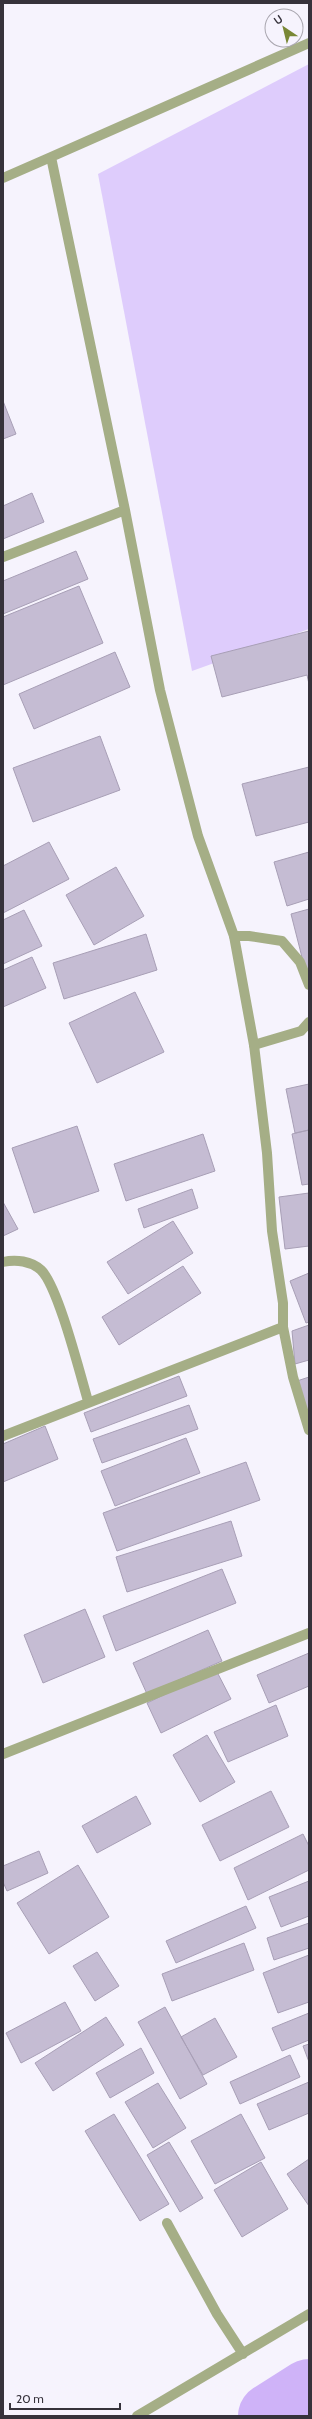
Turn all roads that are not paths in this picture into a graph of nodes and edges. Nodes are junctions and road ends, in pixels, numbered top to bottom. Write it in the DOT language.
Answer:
graph roads {
  1 [pos="309,43"];
  2 [pos="51,157"];
  3 [pos="3,178"];
  4 [pos="125,510"];
  5 [pos="3,557"];
  6 [pos="234,936"];
  7 [pos="309,985"];
  8 [pos="309,1022"];
  9 [pos="254,1045"];
  10 [pos="3,1262"];
  11 [pos="283,1327"];
  12 [pos="88,1401"];
  13 [pos="309,1430"];
  14 [pos="3,1436"];
  15 [pos="309,1633"];
  16 [pos="3,1754"];
  17 [pos="166,2223"];
  18 [pos="309,2314"];
  19 [pos="243,2354"];
  20 [pos="137,2416"];
  1 -- 2 [label="street"];
  2 -- 3 [label="street"];
  2 -- 4 [label="street"];
  4 -- 5 [label="street"];
  4 -- 6 [label="street"];
  6 -- 7 [label="street"];
  6 -- 9 [label="street"];
  8 -- 9 [label="street"];
  9 -- 11 [label="street"];
  10 -- 12 [label="street"];
  11 -- 12 [label="street"];
  11 -- 13 [label="street"];
  12 -- 14 [label="street"];
  15 -- 16 [label="street"];
  17 -- 19 [label="street"];
  18 -- 19 [label="street"];
  19 -- 20 [label="street"];
}
